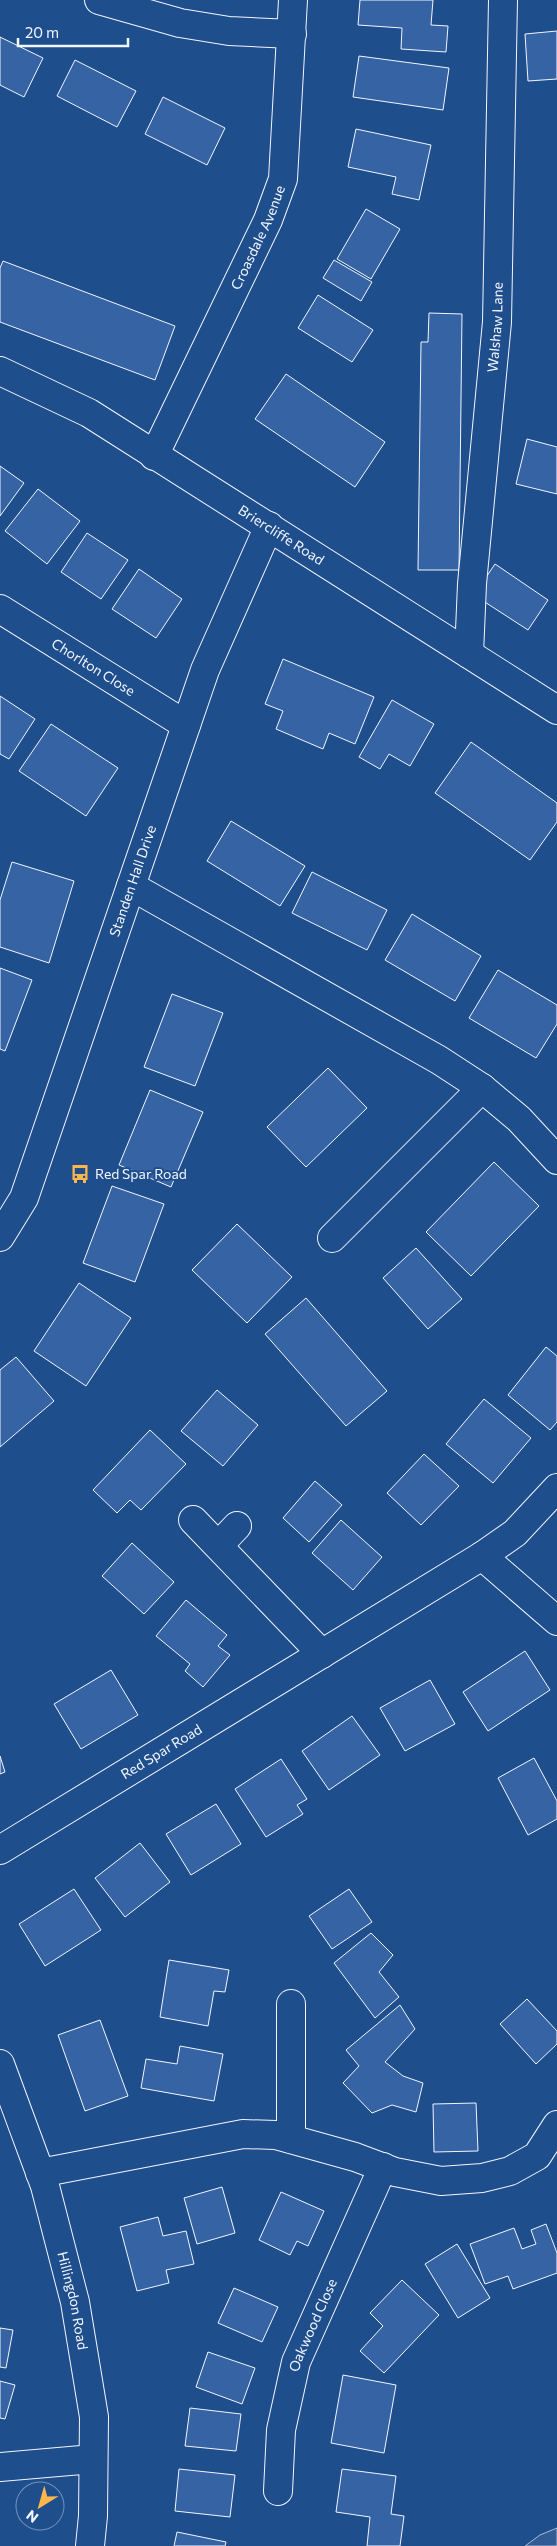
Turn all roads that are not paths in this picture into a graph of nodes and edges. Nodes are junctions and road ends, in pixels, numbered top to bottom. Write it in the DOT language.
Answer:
graph roads {
  1 [pos="99,0"];
  2 [pos="293,0"];
  3 [pos="503,0"];
  4 [pos="292,34"];
  5 [pos="0,371"];
  6 [pos="154,456"];
  7 [pos="268,526"];
  8 [pos="0,609"];
  9 [pos="469,654"];
  10 [pos="557,710"];
  11 [pos="186,725"];
  12 [pos="131,886"];
  13 [pos="482,1088"];
  14 [pos="557,1160"];
  15 [pos="0,1237"];
  16 [pos="332,1238"];
  17 [pos="557,1488"];
  18 [pos="193,1520"];
  19 [pos="482,1556"];
  20 [pos="557,1620"];
  21 [pos="322,1654"];
  22 [pos="0,1850"];
  23 [pos="292,2004"];
  24 [pos="0,2064"];
  25 [pos="557,2125"];
  26 [pos="291,2139"];
  27 [pos="382,2167"];
  28 [pos="40,2174"];
  29 [pos="93,2459"];
  30 [pos="0,2467"];
  31 [pos="278,2491"];
  32 [pos="90,2546"];
  1 -- 4 [label="street"];
  2 -- 4 [label="street, Croasdale Avenue"];
  3 -- 9 [label="street, Walshaw Lane"];
  4 -- 6 [label="street, Croasdale Avenue"];
  5 -- 6 [label="street, Briercliffe Road"];
  6 -- 7 [label="street, Briercliffe Road"];
  7 -- 9 [label="street, Briercliffe Road"];
  7 -- 11 [label="street, Standen Hall Drive"];
  8 -- 11 [label="street, Chorlton Close"];
  9 -- 10 [label="street, Briercliffe Road"];
  11 -- 12 [label="street, Standen Hall Drive"];
  12 -- 13 [label="street"];
  12 -- 15 [label="street, Standen Hall Drive"];
  13 -- 14 [label="street"];
  13 -- 16 [label="street"];
  17 -- 19 [label="street, Red Spar Road"];
  18 -- 21 [label="street"];
  19 -- 20 [label="street"];
  19 -- 21 [label="street, Red Spar Road"];
  21 -- 22 [label="street, Red Spar Road"];
  23 -- 26 [label="street"];
  24 -- 28 [label="street, Hillingdon Road"];
  25 -- 27 [label="street"];
  26 -- 27 [label="street"];
  26 -- 28 [label="street"];
  27 -- 31 [label="street, Oakwood Close"];
  28 -- 29 [label="street, Hillingdon Road"];
  29 -- 30 [label="street"];
  29 -- 32 [label="street, Hillingdon Road"];
}
